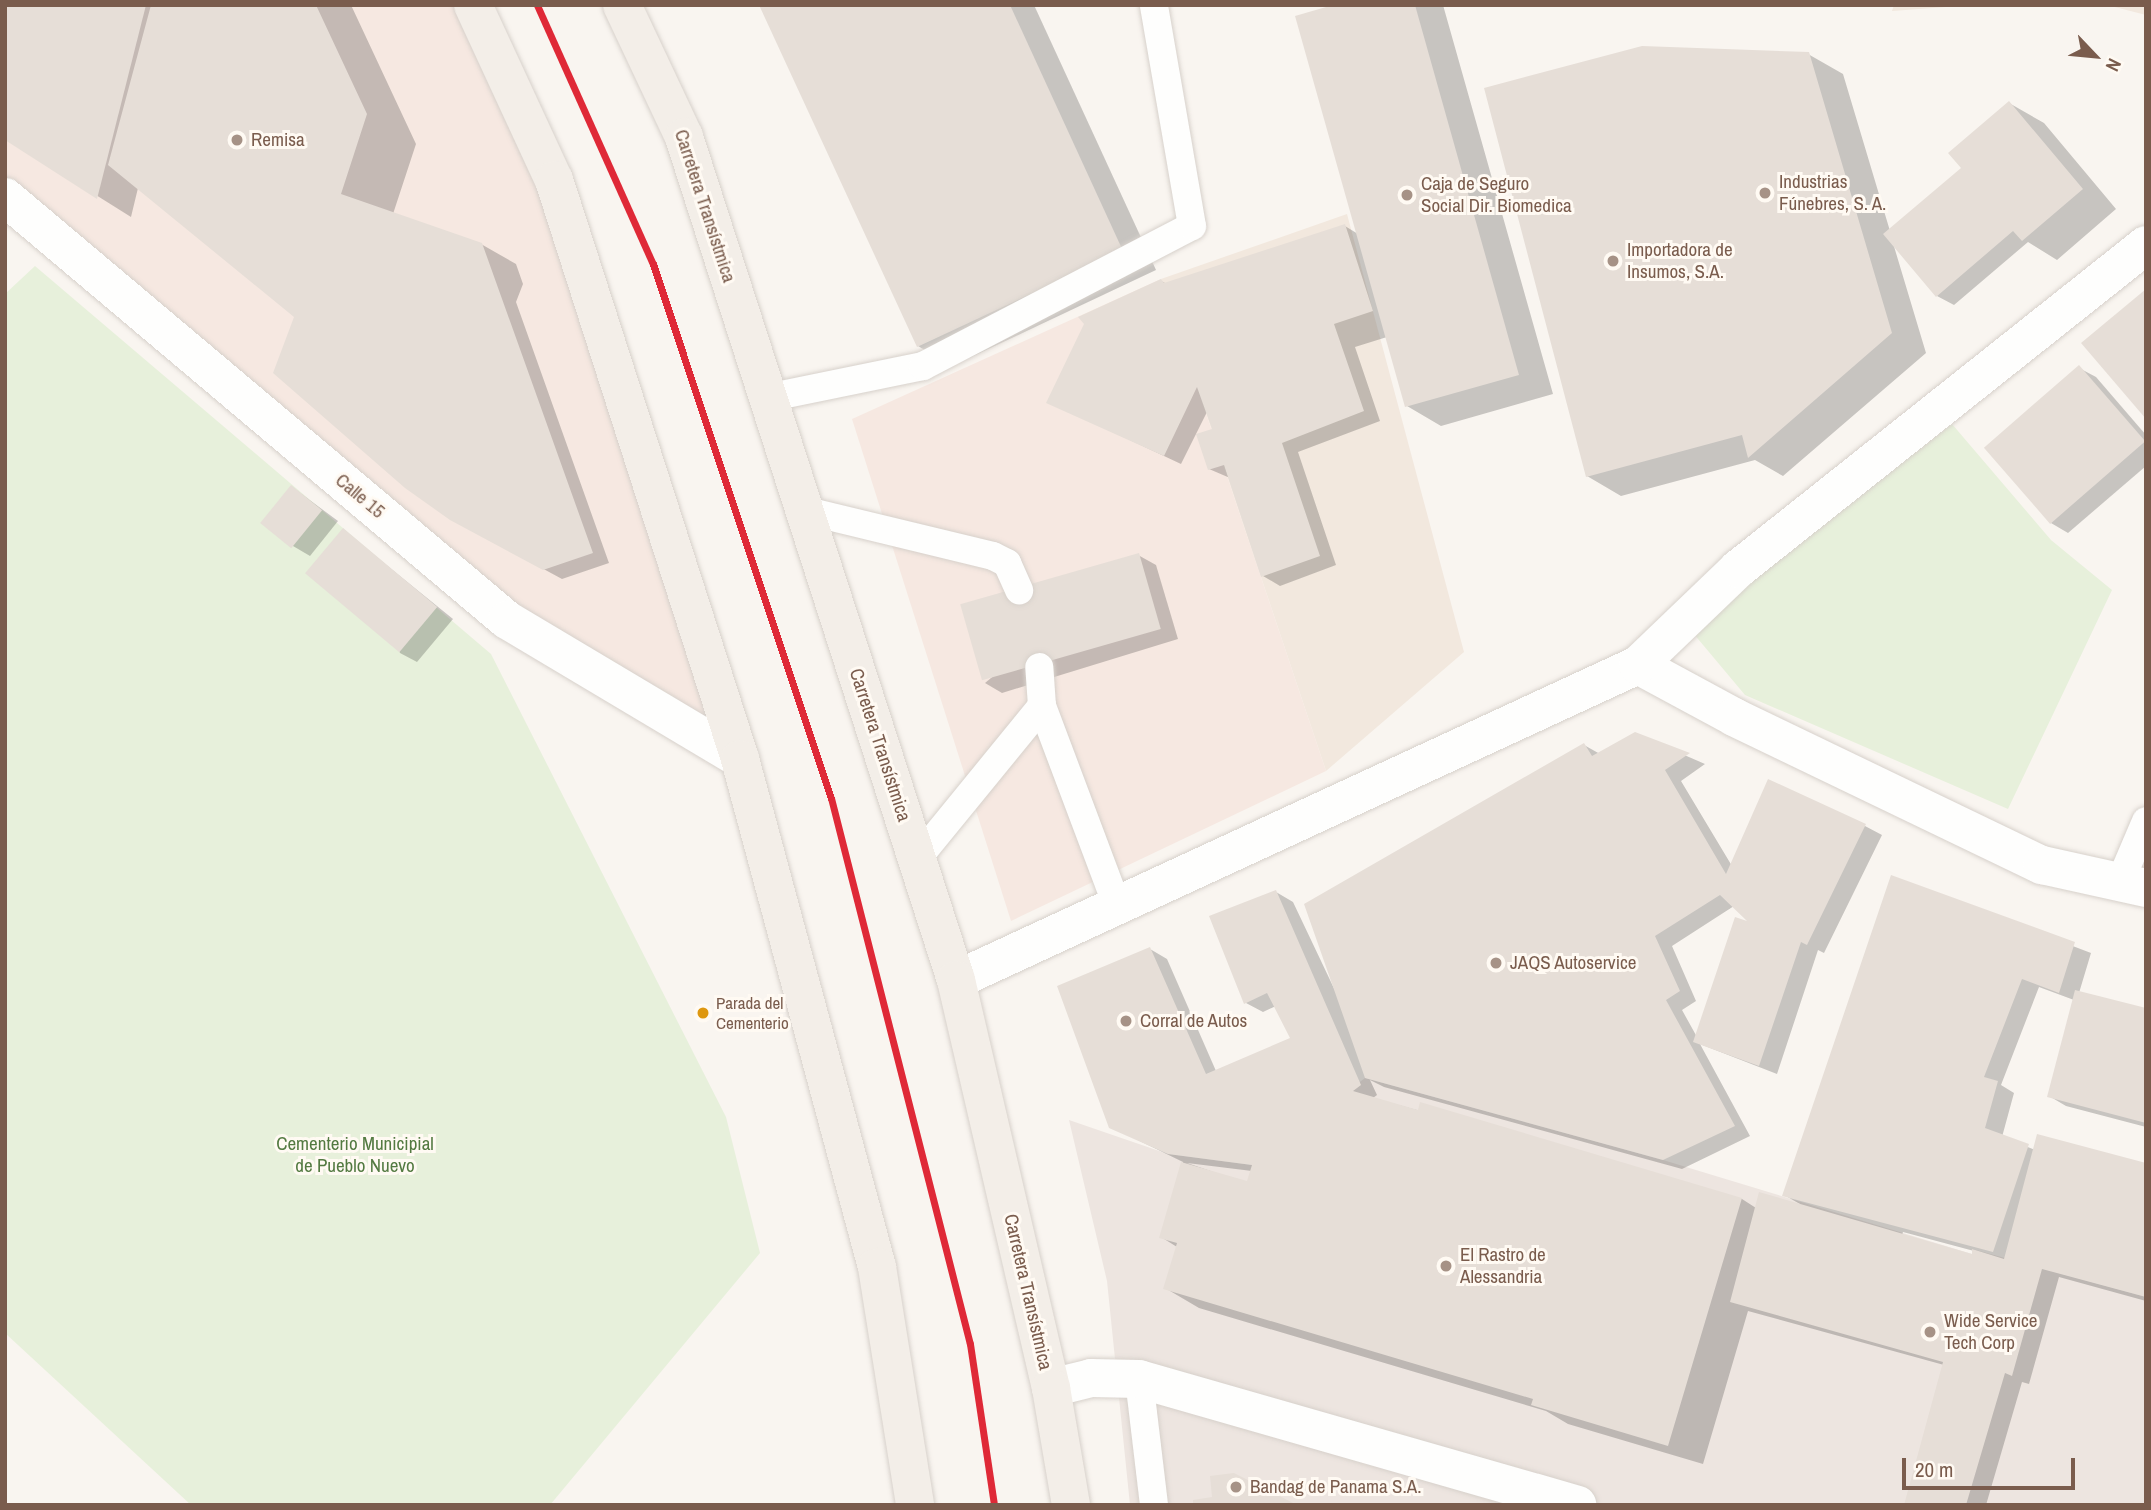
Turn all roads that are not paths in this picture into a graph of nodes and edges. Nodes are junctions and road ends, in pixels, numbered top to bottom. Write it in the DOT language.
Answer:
graph roads {
  1 [pos="473,5"];
  2 [pos="622,5"];
  3 [pos="1154,5"];
  4 [pos="5,197"];
  5 [pos="2146,245"];
  6 [pos="767,398"];
  7 [pos="803,510"];
  8 [pos="1019,590"];
  9 [pos="1638,665"];
  10 [pos="1039,667"];
  11 [pos="1042,705"];
  12 [pos="740,759"];
  13 [pos="2146,821"];
  14 [pos="917,859"];
  15 [pos="2133,885"];
  16 [pos="1117,906"];
  17 [pos="956,980"];
  18 [pos="1139,1379"];
  19 [pos="1051,1388"];
  20 [pos="915,1505"];
  21 [pos="1071,1505"];
  22 [pos="1154,1505"];
  23 [pos="1577,1505"];
  1 -- 12 [label="main road"];
  2 -- 6 [label="main road, Carretera Transístmica"];
  3 -- 6 [label="lane"];
  4 -- 12 [label="street, Calle 15"];
  5 -- 9 [label="street"];
  6 -- 7 [label="main road, Carretera Transístmica"];
  7 -- 8 [label="lane"];
  7 -- 14 [label="main road, Carretera Transístmica"];
  9 -- 15 [label="street"];
  9 -- 16 [label="street"];
  10 -- 11 [label="lane"];
  11 -- 14 [label="lane"];
  11 -- 16 [label="lane"];
  12 -- 20 [label="main road"];
  13 -- 15 [label="lane"];
  14 -- 17 [label="main road, Carretera Transístmica"];
  16 -- 17 [label="street"];
  17 -- 19 [label="main road, Carretera Transístmica"];
  18 -- 19 [label="street"];
  18 -- 22 [label="lane"];
  18 -- 23 [label="street"];
  19 -- 21 [label="main road, Carretera Transístmica"];
}
